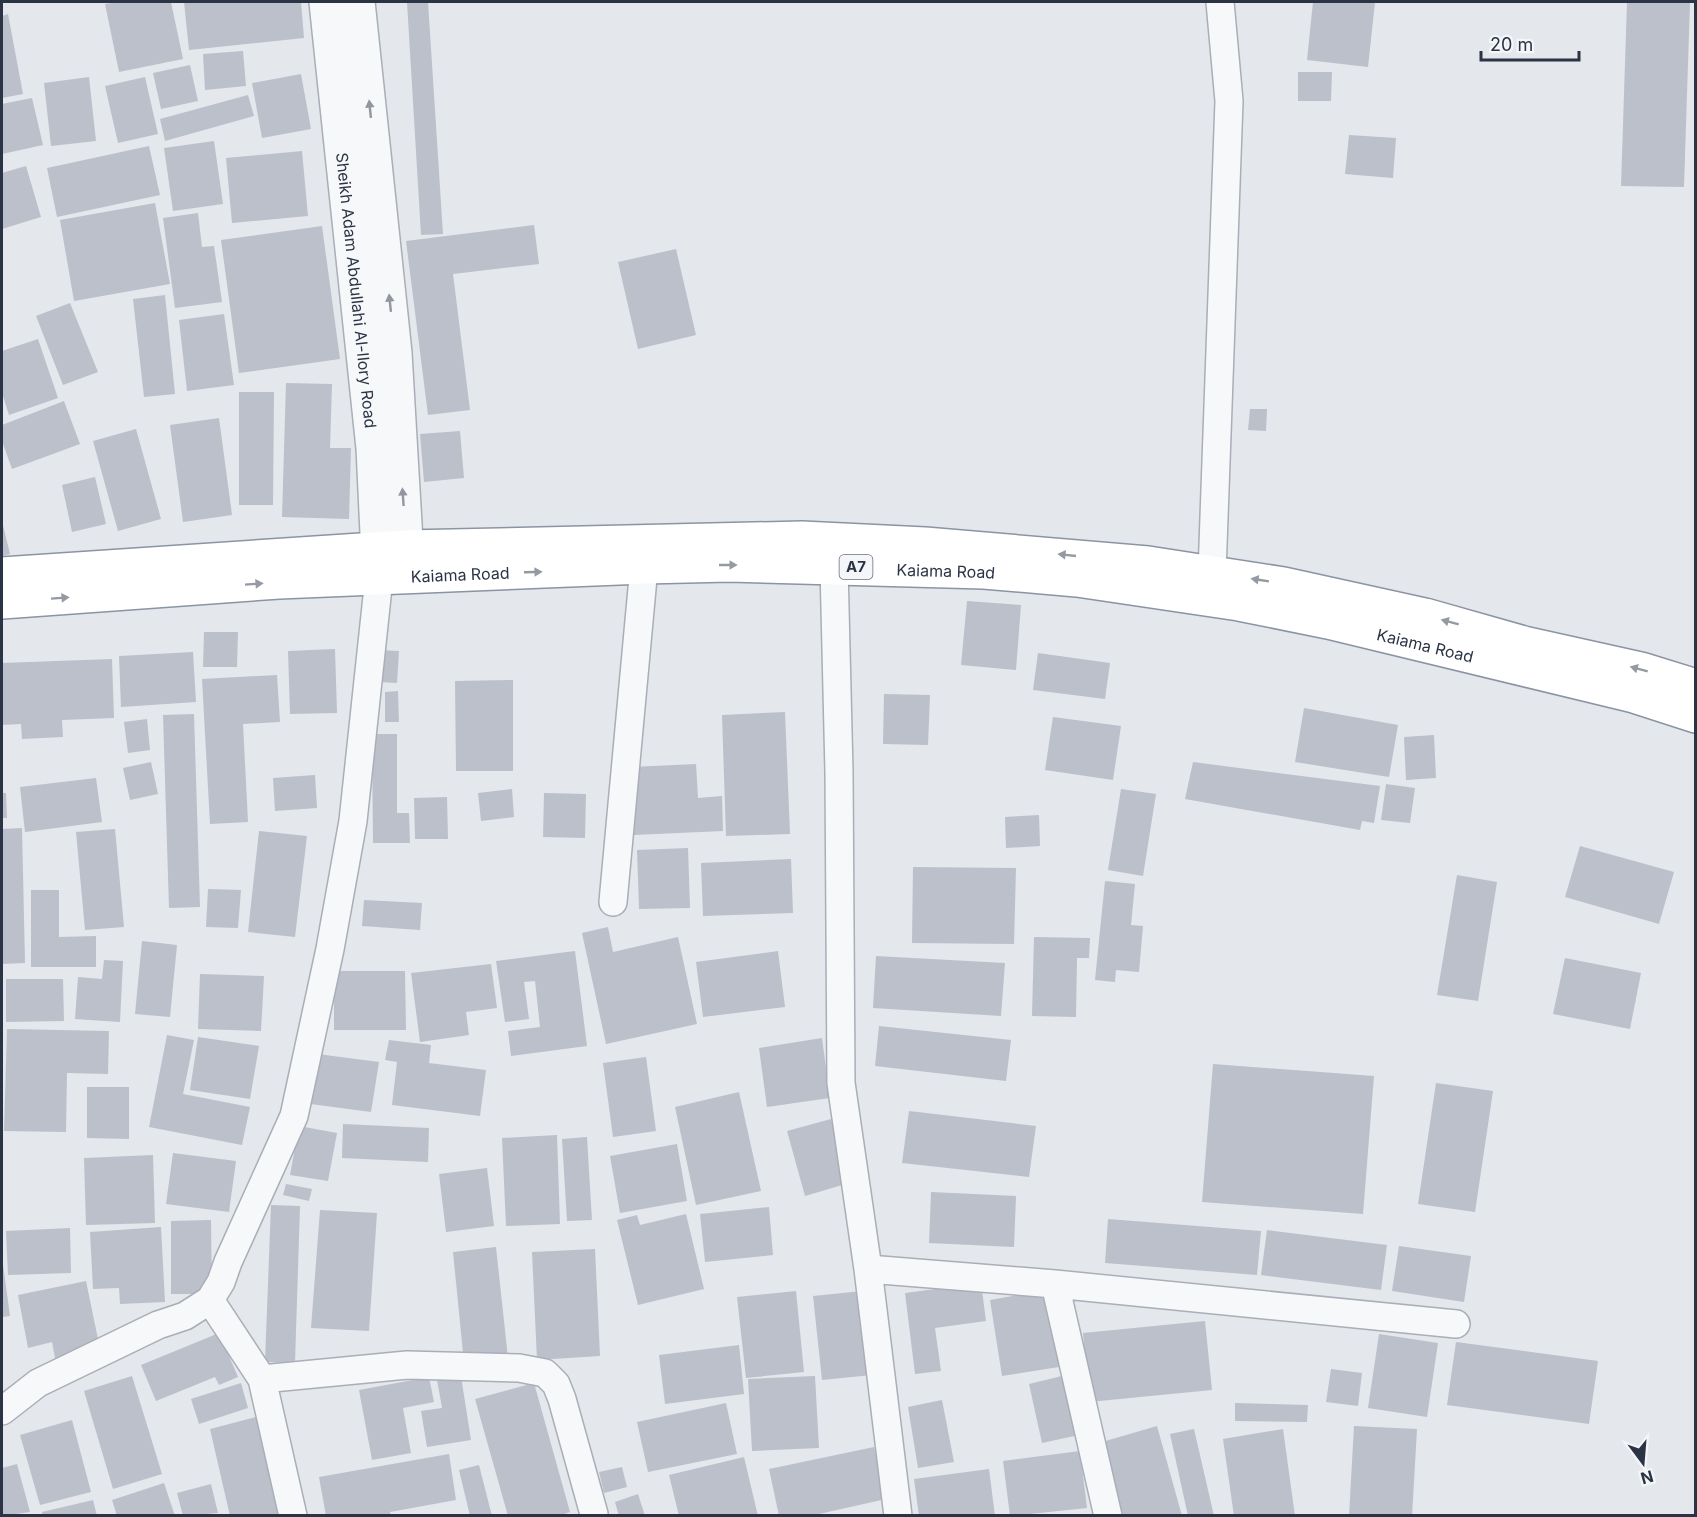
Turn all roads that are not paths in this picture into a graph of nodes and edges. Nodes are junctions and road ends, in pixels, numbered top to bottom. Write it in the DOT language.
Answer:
graph roads {
  1 [pos="326,2"];
  2 [pos="358,2"];
  3 [pos="1220,2"];
  4 [pos="393,563"];
  5 [pos="644,567"];
  6 [pos="834,567"];
  7 [pos="1212,573"];
  8 [pos="2,574"];
  9 [pos="2,602"];
  10 [pos="1695,686"];
  11 [pos="1695,716"];
  12 [pos="613,902"];
  13 [pos="868,1269"];
  14 [pos="1055,1284"];
  15 [pos="210,1300"];
  16 [pos="1456,1324"];
  17 [pos="262,1379"];
  18 [pos="2,1411"];
  19 [pos="594,1514"];
  20 [pos="293,1515"];
  21 [pos="898,1515"];
  22 [pos="1108,1515"];
  1 -- 4 [label="street, Sheikh Adam Abdullahi Al-Ilory Road"];
  4 -- 2 [label="street, Sheikh Adam Abdullahi Al-Ilory Road, one-way"];
  3 -- 7 [label="street"];
  4 -- 5 [label="highway, Kaiama Road / A7, one-way"];
  7 -- 4 [label="highway, Kaiama Road / A7, one-way"];
  4 -- 8 [label="highway, Kaiama Road / A7"];
  9 -- 4 [label="highway, Kaiama Road / A7, one-way"];
  4 -- 15 [label="street"];
  5 -- 6 [label="highway, Kaiama Road / A7, one-way"];
  5 -- 12 [label="street"];
  6 -- 11 [label="highway, Kaiama Road / A7"];
  6 -- 13 [label="street"];
  10 -- 7 [label="highway, Kaiama Road / A7, one-way"];
  13 -- 14 [label="street"];
  13 -- 21 [label="street"];
  14 -- 16 [label="street"];
  14 -- 22 [label="street"];
  15 -- 17 [label="street"];
  15 -- 18 [label="street"];
  17 -- 19 [label="street"];
  17 -- 20 [label="street"];
}
